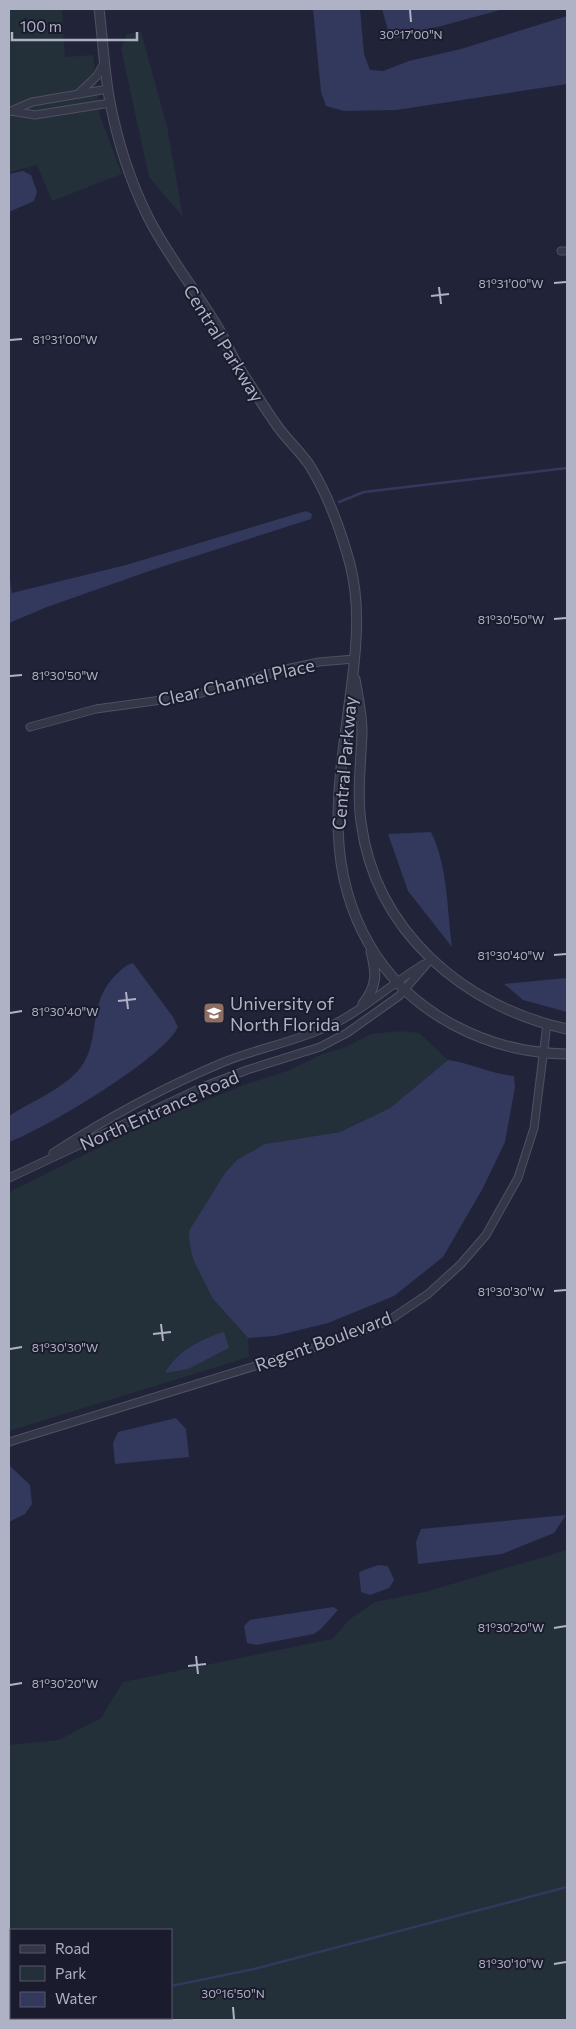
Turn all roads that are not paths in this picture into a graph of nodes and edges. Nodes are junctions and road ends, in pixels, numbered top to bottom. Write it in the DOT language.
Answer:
graph roads {
  1 [pos="99,9"];
  2 [pos="105,61"];
  3 [pos="108,89"];
  4 [pos="77,94"];
  5 [pos="110,103"];
  6 [pos="10,111"];
  7 [pos="354,659"];
  8 [pos="353,669"];
  9 [pos="30,727"];
  10 [pos="370,947"];
  11 [pos="431,959"];
  12 [pos="396,981"];
  13 [pos="405,990"];
  14 [pos="363,1004"];
  15 [pos="546,1024"];
  16 [pos="567,1029"];
  17 [pos="542,1053"];
  18 [pos="567,1054"];
  19 [pos="188,1079"];
  20 [pos="208,1085"];
  21 [pos="36,1165"];
  22 [pos="9,1178"];
  23 [pos="9,1442"];
  1 -- 2 [label="street, Central Parkway"];
  2 -- 3 [label="street, Central Parkway"];
  2 -- 4 [label="street"];
  3 -- 4 [label="street"];
  3 -- 5 [label="street, Central Parkway"];
  4 -- 6 [label="street"];
  5 -- 6 [label="street"];
  5 -- 7 [label="street, Central Parkway"];
  7 -- 8 [label="street, Central Parkway"];
  7 -- 9 [label="street, Clear Channel Place"];
  8 -- 10 [label="street, Central Parkway"];
  8 -- 11 [label="street, Central Parkway"];
  10 -- 12 [label="street, Central Parkway"];
  10 -- 14 [label="street"];
  11 -- 12 [label="street, North Entrance Road"];
  11 -- 13 [label="street, North Entrance Road"];
  11 -- 15 [label="street, Central Parkway"];
  12 -- 13 [label="street, Central Parkway"];
  12 -- 14 [label="street, North Entrance Road"];
  13 -- 17 [label="street, Central Parkway"];
  13 -- 20 [label="street, North Entrance Road"];
  14 -- 19 [label="street, North Entrance Road"];
  15 -- 16 [label="street, Central Parkway"];
  15 -- 17 [label="street, Regent Boulevard"];
  17 -- 18 [label="street, Central Parkway"];
  17 -- 23 [label="street, Regent Boulevard"];
  19 -- 20 [label="street"];
  19 -- 21 [label="street, North Entrance Road"];
  20 -- 21 [label="street, North Entrance Road"];
  21 -- 22 [label="street, North Entrance Road"];
}
